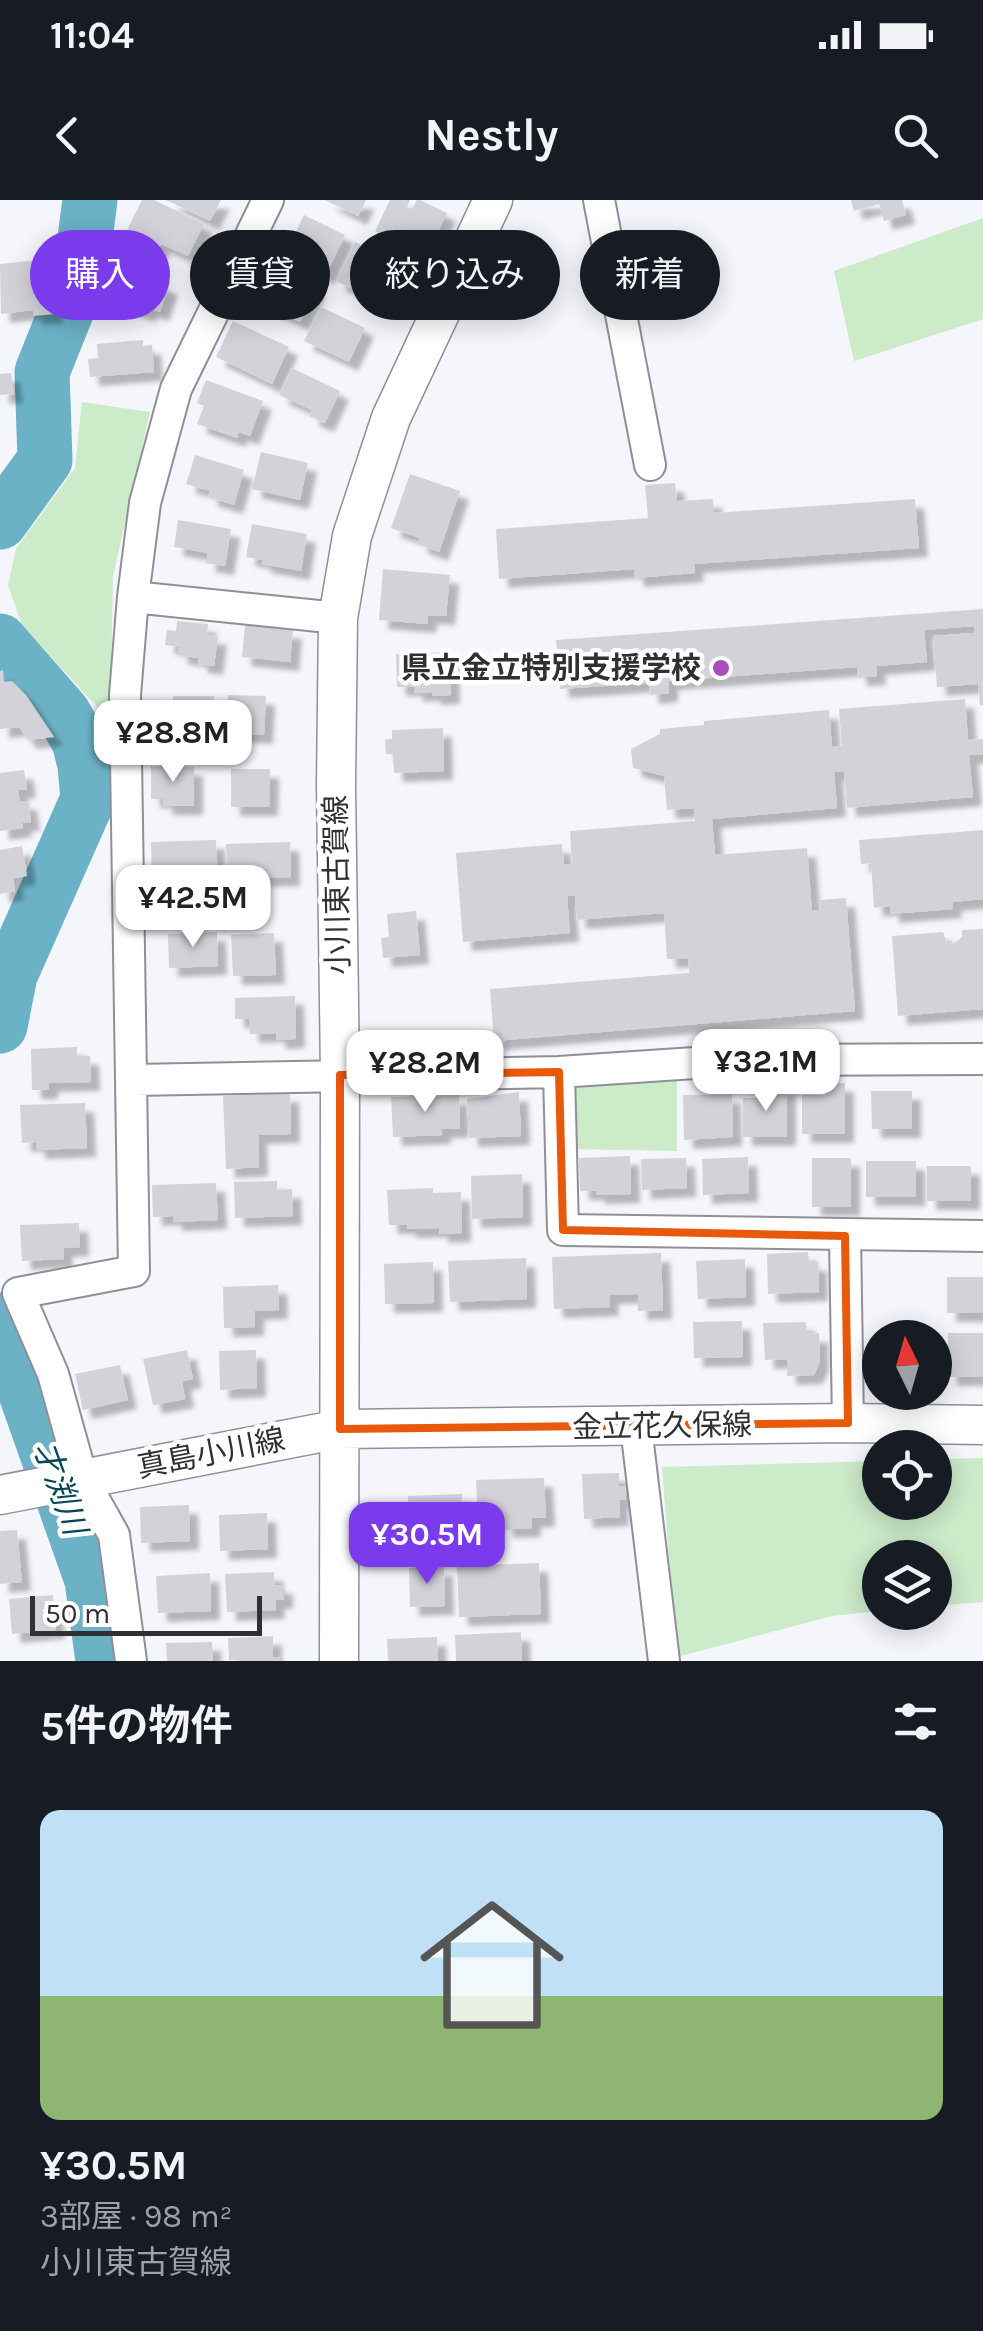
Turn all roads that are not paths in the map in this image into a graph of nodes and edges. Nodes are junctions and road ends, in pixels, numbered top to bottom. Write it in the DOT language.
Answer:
graph roads {
  1 [pos="268,200"];
  2 [pos="599,200"];
  3 [pos="484,203"];
  4 [pos="650,465"];
  5 [pos="132,597"];
  6 [pos="338,618"];
  7 [pos="983,1059"];
  8 [pos="559,1072"];
  9 [pos="340,1074"];
  10 [pos="133,1080"];
  11 [pos="845,1236"];
  12 [pos="983,1236"];
  13 [pos="848,1423"];
  14 [pos="983,1425"];
  15 [pos="636,1426"];
  16 [pos="340,1429"];
  17 [pos="82,1478"];
  18 [pos="16,1492"];
  19 [pos="131,1661"];
  20 [pos="340,1661"];
  21 [pos="664,1661"];
  1 -- 5 [label="street"];
  2 -- 4 [label="street"];
  3 -- 6 [label="street, 小川東古賀線"];
  5 -- 6 [label="street"];
  5 -- 10 [label="street"];
  6 -- 9 [label="street, 小川東古賀線"];
  7 -- 8 [label="street"];
  8 -- 9 [label="street"];
  8 -- 11 [label="street"];
  9 -- 10 [label="street"];
  9 -- 16 [label="street, 小川東古賀線"];
  10 -- 17 [label="street"];
  11 -- 12 [label="street"];
  11 -- 13 [label="street"];
  13 -- 14 [label="street, 金立花久保線"];
  13 -- 15 [label="street, 金立花久保線"];
  15 -- 16 [label="street, 金立花久保線"];
  15 -- 21 [label="street"];
  16 -- 17 [label="street, 真島小川線"];
  16 -- 20 [label="street, 小川東古賀線"];
  17 -- 18 [label="street, 真島小川線"];
  17 -- 19 [label="street"];
}
